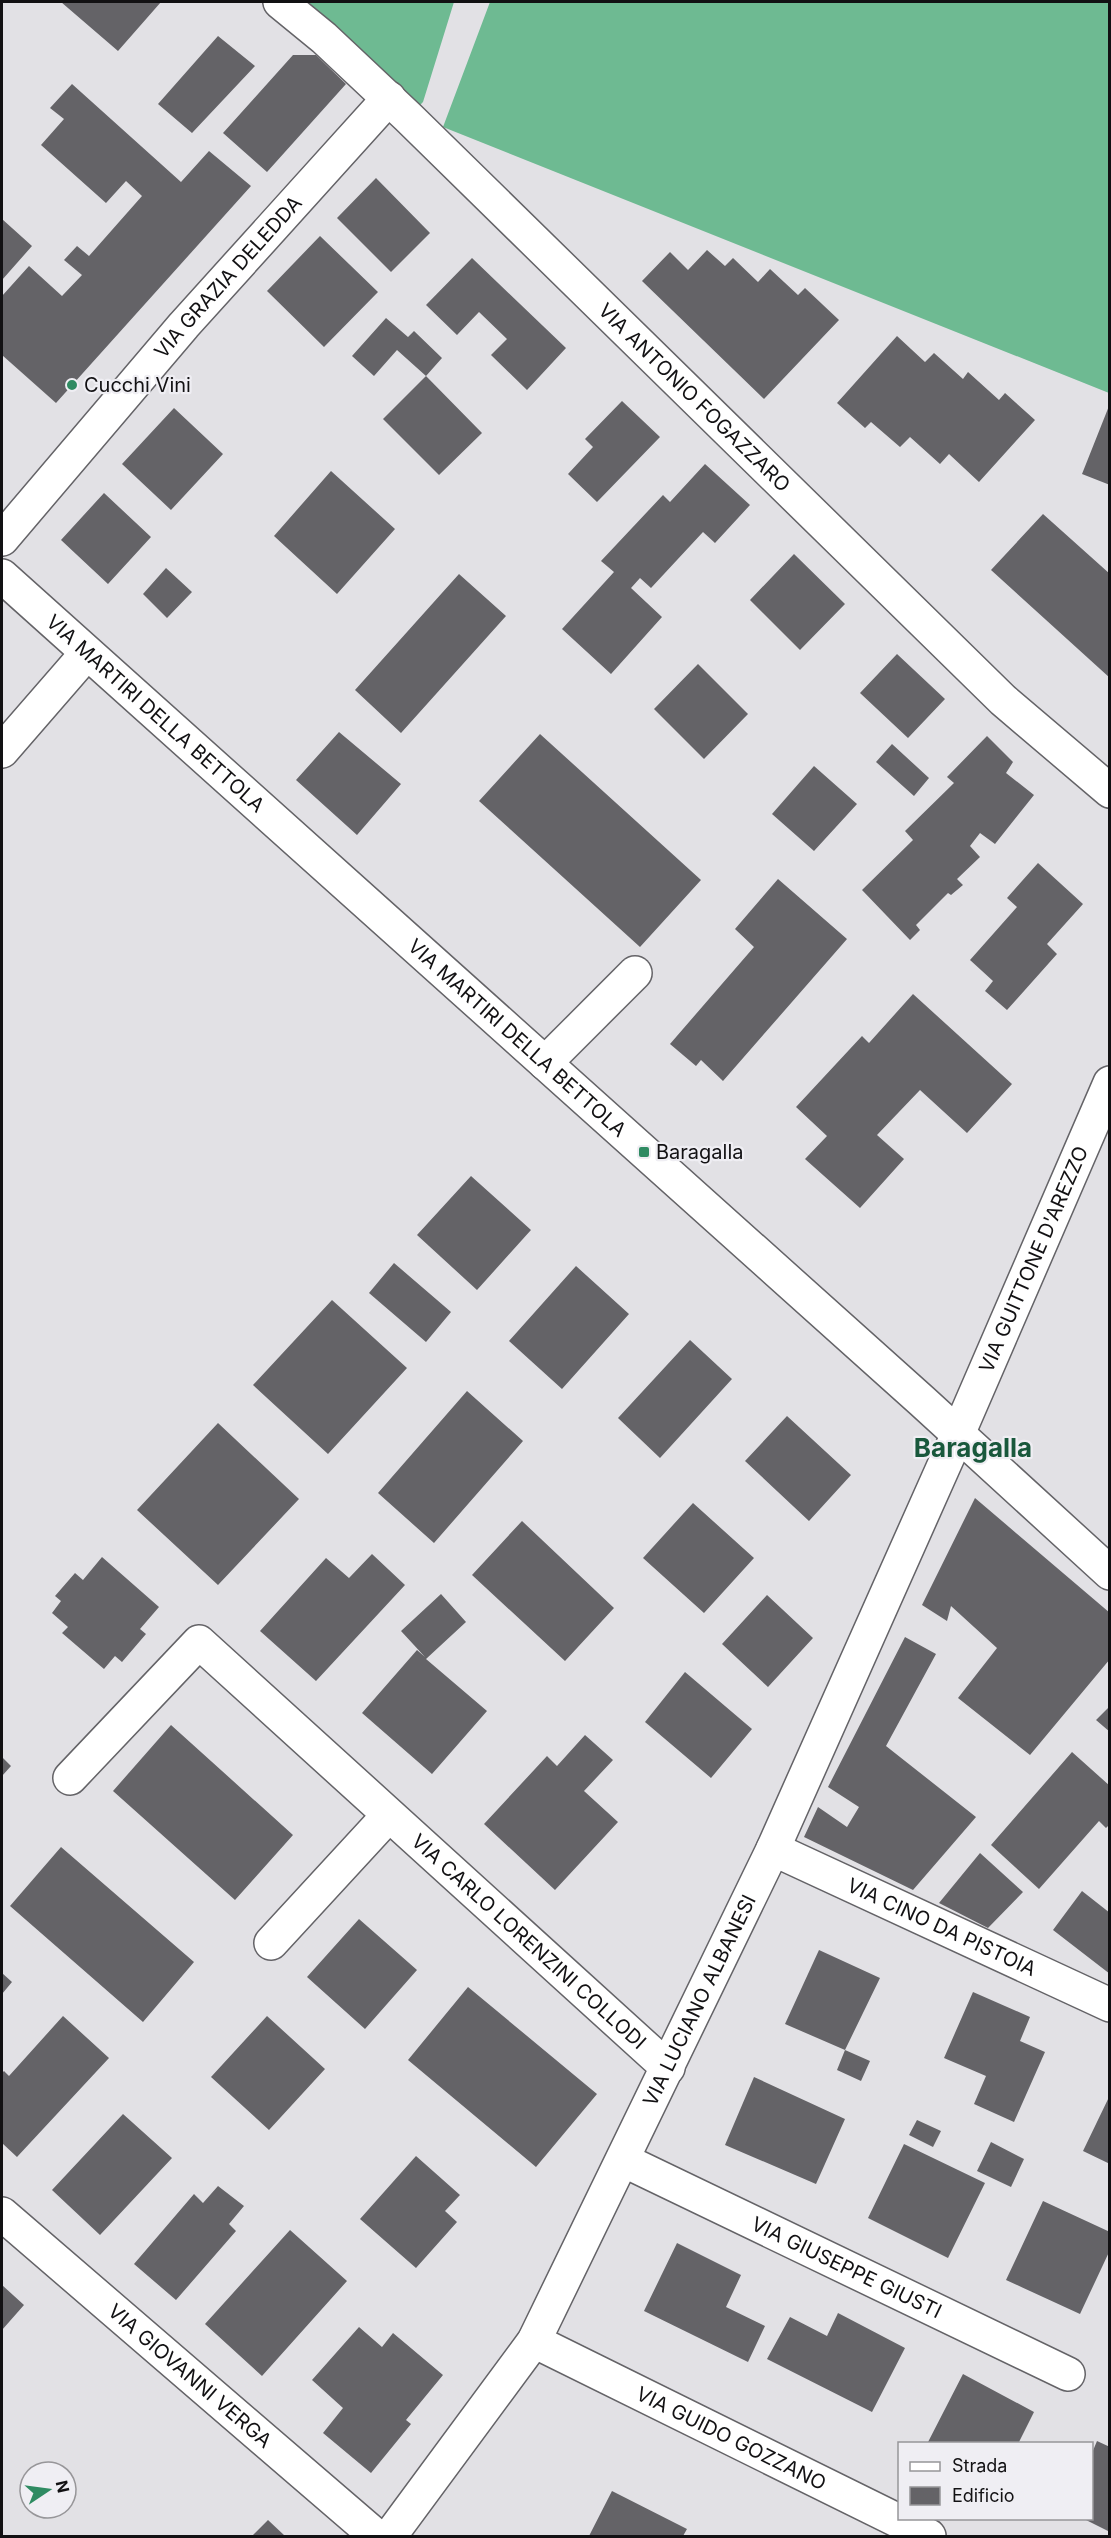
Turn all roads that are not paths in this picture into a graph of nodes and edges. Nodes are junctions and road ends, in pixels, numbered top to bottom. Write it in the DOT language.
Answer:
graph roads {
  1 [pos="280,2"];
  2 [pos="389,99"];
  3 [pos="2,539"];
  4 [pos="2,576"];
  5 [pos="87,652"];
  6 [pos="2,751"];
  7 [pos="1110,791"];
  8 [pos="635,973"];
  9 [pos="544,1063"];
  10 [pos="1109,1085"];
  11 [pos="958,1434"];
  12 [pos="1110,1573"];
  13 [pos="70,1778"];
  14 [pos="388,1816"];
  15 [pos="773,1849"];
  16 [pos="271,1943"];
  17 [pos="1110,2005"];
  18 [pos="668,2068"];
  19 [pos="623,2160"];
  20 [pos="2,2214"];
  21 [pos="534,2341"];
  22 [pos="1068,2374"];
  23 [pos="376,2536"];
  24 [pos="390,2536"];
  25 [pos="929,2536"];
  1 -- 2 [label="street, VIA ANTONIO FOGAZZARO"];
  2 -- 3 [label="street, VIA GRAZIA DELEDDA"];
  2 -- 7 [label="street, VIA ANTONIO FOGAZZARO"];
  4 -- 5 [label="street, VIA MARTIRI DELLA BETTOLA"];
  5 -- 6 [label="street"];
  5 -- 9 [label="street, VIA MARTIRI DELLA BETTOLA"];
  8 -- 9 [label="street"];
  9 -- 11 [label="street, VIA MARTIRI DELLA BETTOLA"];
  10 -- 11 [label="street, VIA GUITTONE D'AREZZO"];
  11 -- 12 [label="street, VIA MARTIRI DELLA BETTOLA"];
  11 -- 15 [label="street, VIA LUCIANO ALBANESI"];
  13 -- 14 [label="street, VIA CARLO LORENZINI COLLODI"];
  14 -- 16 [label="street"];
  14 -- 18 [label="street, VIA CARLO LORENZINI COLLODI"];
  15 -- 17 [label="street, VIA CINO DA PISTOIA"];
  15 -- 18 [label="street, VIA LUCIANO ALBANESI"];
  18 -- 19 [label="street, VIA LUCIANO ALBANESI"];
  19 -- 21 [label="street, VIA LUCIANO ALBANESI"];
  19 -- 22 [label="street, VIA GIUSEPPE GIUSTI"];
  20 -- 23 [label="street, VIA GIOVANNI VERGA"];
  21 -- 24 [label="street, VIA LUCIANO ALBANESI"];
  21 -- 25 [label="street, VIA GUIDO GOZZANO"];
}
